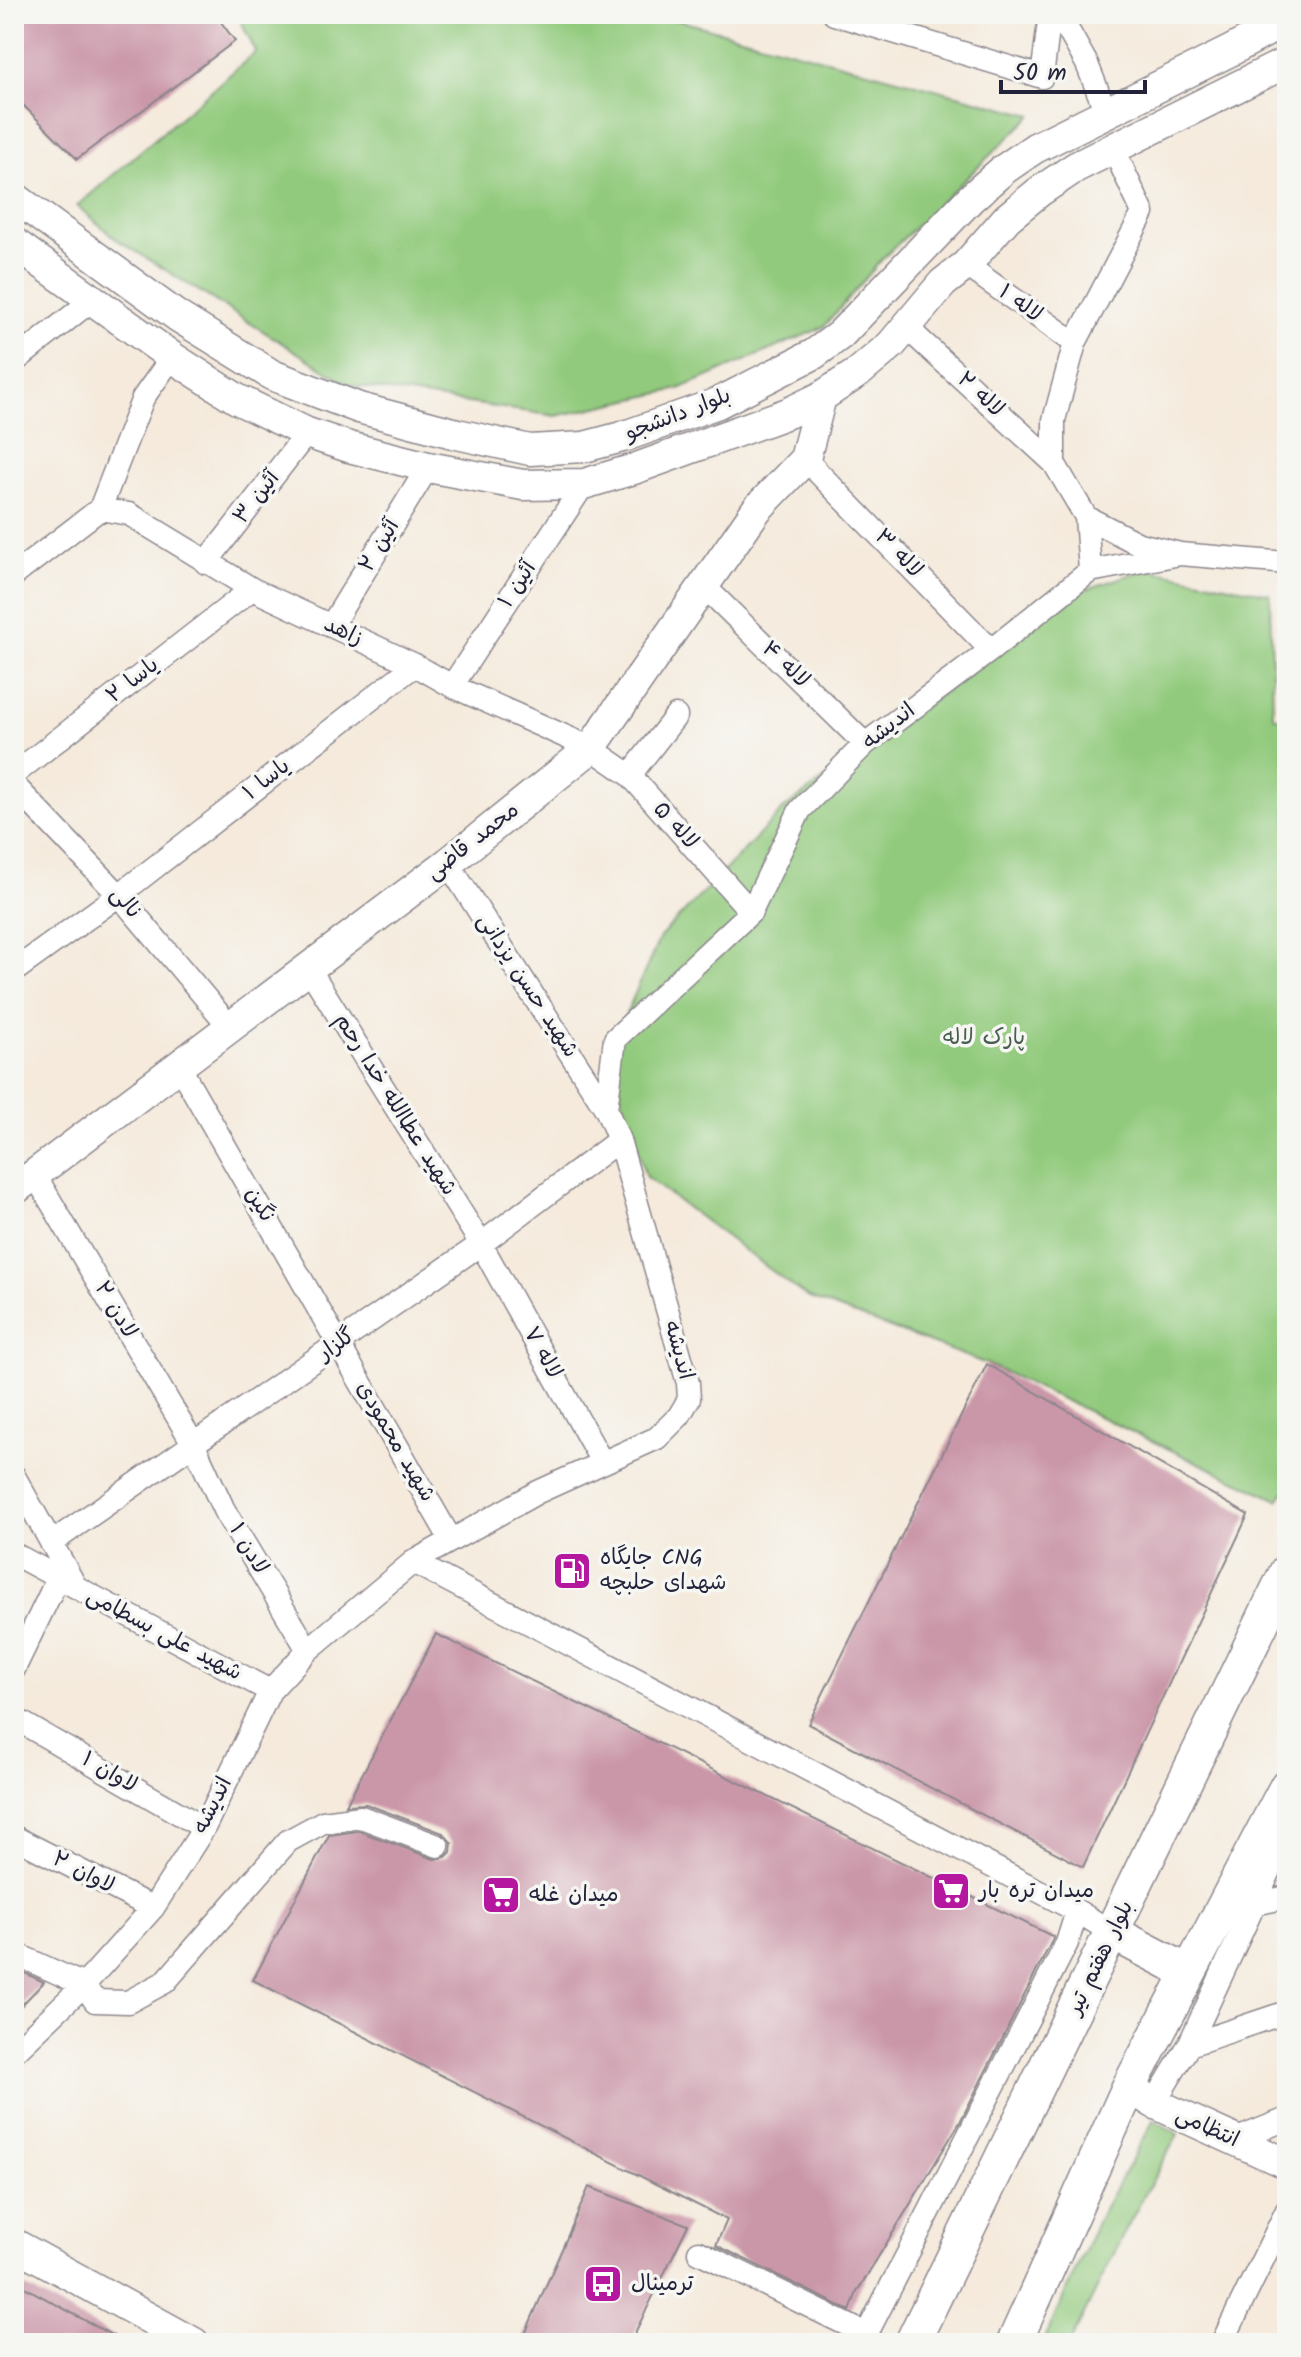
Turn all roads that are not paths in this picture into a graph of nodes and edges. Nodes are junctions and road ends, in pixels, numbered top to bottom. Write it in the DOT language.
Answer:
graph roads {
  1 [pos="834,14"];
  2 [pos="1053,19"];
  3 [pos="1287,20"];
  4 [pos="1287,62"];
  5 [pos="1102,114"];
  6 [pos="1114,150"];
  7 [pos="14,197"];
  8 [pos="14,243"];
  9 [pos="966,265"];
  10 [pos="92,300"];
  11 [pos="906,327"];
  12 [pos="1075,343"];
  13 [pos="172,357"];
  14 [pos="14,362"];
  15 [pos="821,397"];
  16 [pos="307,433"];
  17 [pos="805,459"];
  18 [pos="1054,463"];
  19 [pos="428,467"];
  20 [pos="584,484"];
  21 [pos="100,509"];
  22 [pos="1086,517"];
  23 [pos="1180,554"];
  24 [pos="206,563"];
  25 [pos="1287,563"];
  26 [pos="1090,571"];
  27 [pos="14,575"];
  28 [pos="705,587"];
  29 [pos="252,589"];
  30 [pos="331,626"];
  31 [pos="991,650"];
  32 [pos="415,665"];
  33 [pos="452,686"];
  34 [pos="676,716"];
  35 [pos="865,744"];
  36 [pos="591,748"];
  37 [pos="14,774"];
  38 [pos="630,775"];
  39 [pos="14,785"];
  40 [pos="448,863"];
  41 [pos="119,895"];
  42 [pos="751,912"];
  43 [pos="308,967"];
  44 [pos="14,971"];
  45 [pos="230,1027"];
  46 [pos="179,1066"];
  47 [pos="606,1109"];
  48 [pos="619,1140"];
  49 [pos="25,1183"];
  50 [pos="481,1244"];
  51 [pos="339,1344"];
  52 [pos="194,1445"];
  53 [pos="602,1462"];
  54 [pos="14,1476"];
  55 [pos="451,1540"];
  56 [pos="51,1543"];
  57 [pos="14,1554"];
  58 [pos="413,1562"];
  59 [pos="1287,1571"];
  60 [pos="68,1583"];
  61 [pos="308,1650"];
  62 [pos="14,1669"];
  63 [pos="270,1691"];
  64 [pos="14,1718"];
  65 [pos="1287,1786"];
  66 [pos="204,1828"];
  67 [pos="1287,1834"];
  68 [pos="14,1837"];
  69 [pos="438,1846"];
  70 [pos="1287,1897"];
  71 [pos="1255,1904"];
  72 [pos="153,1908"];
  73 [pos="1077,1911"];
  74 [pos="1113,1933"];
  75 [pos="14,1953"];
  76 [pos="1188,1972"];
  77 [pos="84,1985"];
  78 [pos="1287,2012"];
  79 [pos="1189,2045"];
  80 [pos="14,2052"];
  81 [pos="1142,2095"];
  82 [pos="1287,2119"];
  83 [pos="1232,2141"];
  84 [pos="1287,2164"];
  85 [pos="1287,2210"];
  86 [pos="14,2244"];
  87 [pos="699,2252"];
  88 [pos="864,2338"];
  89 [pos="194,2343"];
  90 [pos="912,2343"];
  91 [pos="1014,2343"];
  92 [pos="1222,2343"];
  1 -- 2 [label="street"];
  2 -- 5 [label="street"];
  3 -- 5 [label="main road, بلوار دانشجو"];
  4 -- 6 [label="main road, بلوار دانشجو"];
  5 -- 6 [label="main road"];
  5 -- 7 [label="main road, بلوار دانشجو"];
  6 -- 9 [label="main road, بلوار دانشجو"];
  6 -- 12 [label="street"];
  8 -- 10 [label="main road, بلوار دانشجو"];
  9 -- 11 [label="main road, بلوار دانشجو"];
  9 -- 12 [label="street, لاله ۱"];
  10 -- 13 [label="main road, بلوار دانشجو"];
  10 -- 14 [label="street"];
  11 -- 15 [label="main road, بلوار دانشجو"];
  11 -- 18 [label="street, لاله ۲"];
  12 -- 18 [label="street"];
  13 -- 16 [label="main road, بلوار دانشجو"];
  13 -- 21 [label="street"];
  15 -- 17 [label="main road, محمد قاضی"];
  15 -- 20 [label="main road, بلوار دانشجو"];
  16 -- 19 [label="main road, بلوار دانشجو"];
  16 -- 24 [label="street, آئین ۳"];
  17 -- 28 [label="main road, محمد قاضی"];
  17 -- 31 [label="street, لاله ۳"];
  18 -- 22 [label="street"];
  19 -- 20 [label="main road, بلوار دانشجو"];
  19 -- 30 [label="street, آئین ۲"];
  20 -- 33 [label="street, آئین ۱"];
  21 -- 24 [label="street, زاهد"];
  21 -- 27 [label="street"];
  22 -- 23 [label="street"];
  22 -- 26 [label="street"];
  23 -- 25 [label="street"];
  23 -- 26 [label="street"];
  24 -- 29 [label="street, زاهد"];
  26 -- 31 [label="street, اندیشه"];
  28 -- 35 [label="street, لاله ۴"];
  28 -- 36 [label="main road, محمد قاضی"];
  29 -- 30 [label="street, زاهد"];
  29 -- 37 [label="street, یاسا ۲"];
  30 -- 32 [label="street, زاهد"];
  31 -- 35 [label="street, اندیشه"];
  32 -- 33 [label="street, زاهد"];
  32 -- 41 [label="street, یاسا ۱"];
  33 -- 36 [label="street, زاهد"];
  34 -- 38 [label="street"];
  35 -- 42 [label="street, اندیشه"];
  36 -- 38 [label="street, لاله ۵"];
  36 -- 40 [label="main road, محمد قاضی"];
  38 -- 42 [label="street, لاله ۵"];
  39 -- 41 [label="street, نالی"];
  40 -- 43 [label="main road, محمد قاضی"];
  40 -- 47 [label="street, شهید حسن یزدانی"];
  41 -- 44 [label="street, یاسا ۱"];
  41 -- 45 [label="street, نالی"];
  42 -- 47 [label="street, اندیشه"];
  43 -- 45 [label="main road, محمد قاضی"];
  43 -- 50 [label="street, شهید عطاالله خدا رحم"];
  45 -- 46 [label="main road, محمد قاضی"];
  46 -- 49 [label="main road, محمد قاضی"];
  46 -- 51 [label="street, نگین"];
  47 -- 48 [label="street, اندیشه"];
  48 -- 50 [label="street, گلزار"];
  48 -- 53 [label="street, اندیشه"];
  49 -- 52 [label="street, لادن ۲"];
  50 -- 51 [label="street, گلزار"];
  50 -- 53 [label="street, لاله ۷"];
  51 -- 52 [label="street, گلزار"];
  51 -- 55 [label="street, شهید محمودی"];
  52 -- 56 [label="street, گلزار"];
  52 -- 61 [label="street, لادن ۱"];
  53 -- 55 [label="street, اندیشه"];
  54 -- 56 [label="street"];
  55 -- 58 [label="street, اندیشه"];
  56 -- 60 [label="street"];
  57 -- 60 [label="street, شهید علی بسطامی"];
  58 -- 61 [label="street, اندیشه"];
  58 -- 73 [label="street"];
  59 -- 74 [label="main road, بلوار هفتم تیر"];
  60 -- 62 [label="street"];
  60 -- 63 [label="street, شهید علی بسطامی"];
  61 -- 63 [label="street, اندیشه"];
  63 -- 66 [label="street, اندیشه"];
  64 -- 66 [label="street, لاوان ۱"];
  65 -- 76 [label="main road"];
  66 -- 72 [label="street, اندیشه"];
  67 -- 71 [label="street"];
  68 -- 72 [label="street, لاوان ۲"];
  69 -- 77 [label="street"];
  70 -- 71 [label="street"];
  71 -- 79 [label="street"];
  72 -- 77 [label="street, اندیشه"];
  73 -- 74 [label="street"];
  73 -- 88 [label="street"];
  74 -- 76 [label="main road"];
  74 -- 90 [label="main road, بلوار هفتم تیر"];
  75 -- 77 [label="street"];
  76 -- 81 [label="main road"];
  77 -- 80 [label="street, اندیشه"];
  78 -- 79 [label="street"];
  79 -- 81 [label="street"];
  81 -- 83 [label="main road, انتظامی"];
  81 -- 91 [label="main road"];
  82 -- 83 [label="street"];
  83 -- 84 [label="main road, انتظامی"];
  85 -- 92 [label="street"];
  86 -- 89 [label="main road"];
  87 -- 88 [label="street"];
}
